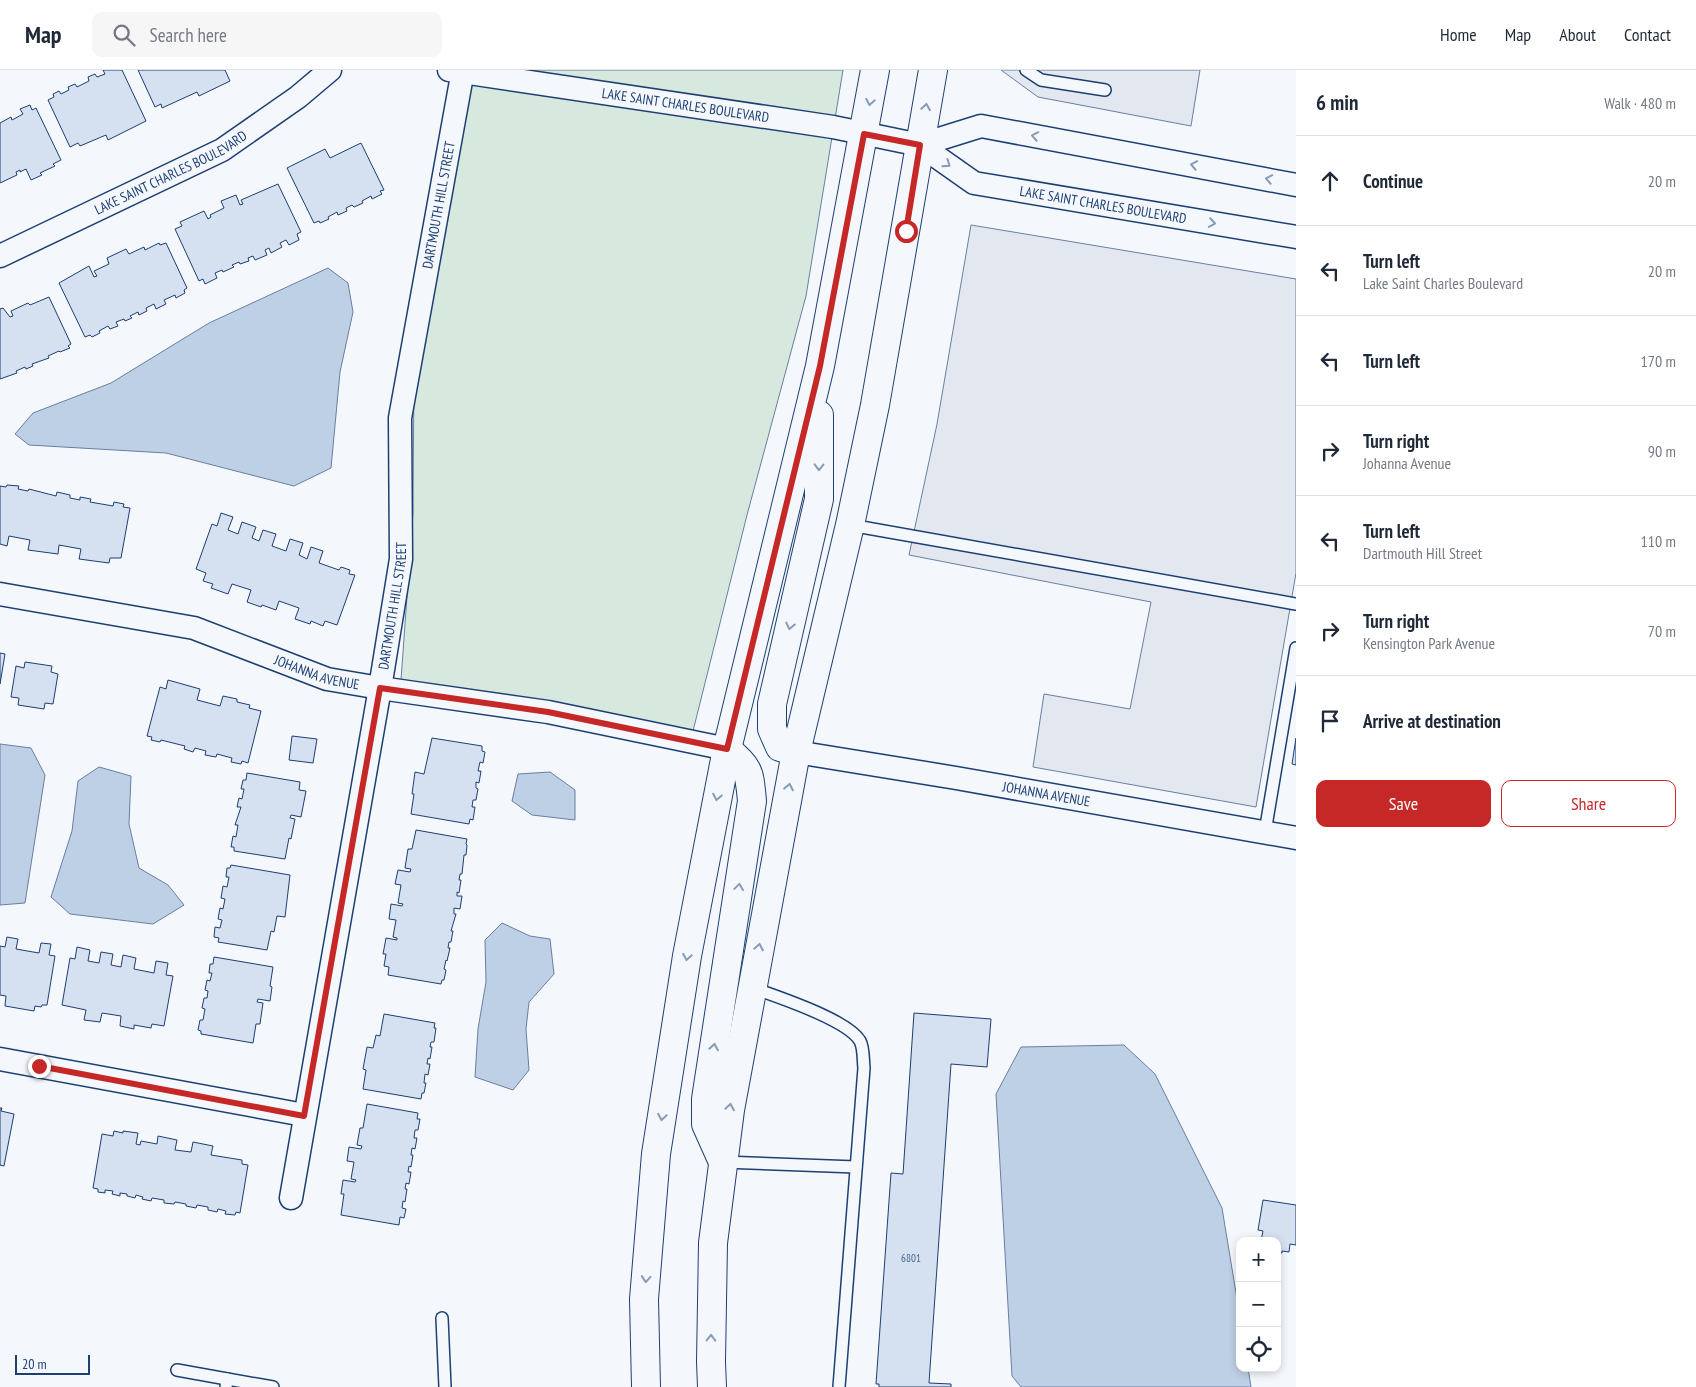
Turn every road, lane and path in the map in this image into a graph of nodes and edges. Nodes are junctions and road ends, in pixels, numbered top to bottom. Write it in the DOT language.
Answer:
graph roads {
  1 [pos="330,70"];
  2 [pos="876,70"];
  3 [pos="933,70"];
  4 [pos="1026,70"];
  5 [pos="458,71"];
  6 [pos="1105,90"];
  7 [pos="864,134"];
  8 [pos="920,145"];
  9 [pos="1296,185"];
  10 [pos="1296,237"];
  11 [pos="0,256"];
  12 [pos="820,366"];
  13 [pos="850,525"];
  14 [pos="0,594"];
  15 [pos="1296,604"];
  16 [pos="1296,648"];
  17 [pos="380,688"];
  18 [pos="727,749"];
  19 [pos="796,752"];
  20 [pos="1265,832"];
  21 [pos="1296,838"];
  22 [pos="752,988"];
  23 [pos="0,1059"];
  24 [pos="304,1116"];
  25 [pos="723,1162"];
  26 [pos="856,1167"];
  27 [pos="291,1198"];
  28 [pos="442,1318"];
  29 [pos="177,1370"];
  30 [pos="226,1383"];
  31 [pos="272,1387"];
  32 [pos="444,1387"];
  33 [pos="646,1387"];
  34 [pos="712,1387"];
  35 [pos="839,1387"];
  1 -- 11 [label="street, LAKE SAINT CHARLES BOULEVARD"];
  2 -- 7 [label="main road, one-way"];
  8 -- 3 [label="main road, one-way"];
  4 -- 6 [label="lane"];
  5 -- 7 [label="street, LAKE SAINT CHARLES BOULEVARD"];
  5 -- 17 [label="street, DARTMOUTH HILL STREET"];
  7 -- 8 [label="street, LAKE SAINT CHARLES BOULEVARD"];
  7 -- 12 [label="main road"];
  9 -- 8 [label="street, LAKE SAINT CHARLES BOULEVARD, one-way"];
  8 -- 10 [label="street, LAKE SAINT CHARLES BOULEVARD, one-way"];
  8 -- 13 [label="main road"];
  12 -- 18 [label="main road"];
  12 -- 19 [label="main road, one-way"];
  13 -- 15 [label="lane"];
  13 -- 19 [label="main road"];
  14 -- 17 [label="street, JOHANNA AVENUE"];
  16 -- 20 [label="lane"];
  17 -- 18 [label="street, JOHANNA AVENUE"];
  17 -- 24 [label="street, DARTMOUTH HILL STREET"];
  25 -- 18 [label="main road, one-way"];
  18 -- 33 [label="main road, one-way"];
  19 -- 20 [label="street, JOHANNA AVENUE"];
  22 -- 19 [label="main road, one-way"];
  20 -- 21 [label="street, JOHANNA AVENUE"];
  25 -- 22 [label="main road, one-way"];
  22 -- 26 [label="lane"];
  23 -- 24 [label="street"];
  24 -- 27 [label="street, DARTMOUTH HILL STREET"];
  25 -- 26 [label="lane"];
  34 -- 25 [label="main road, one-way"];
  26 -- 35 [label="lane"];
  28 -- 32 [label="lane"];
  29 -- 30 [label="lane"];
  30 -- 31 [label="lane"];
}
